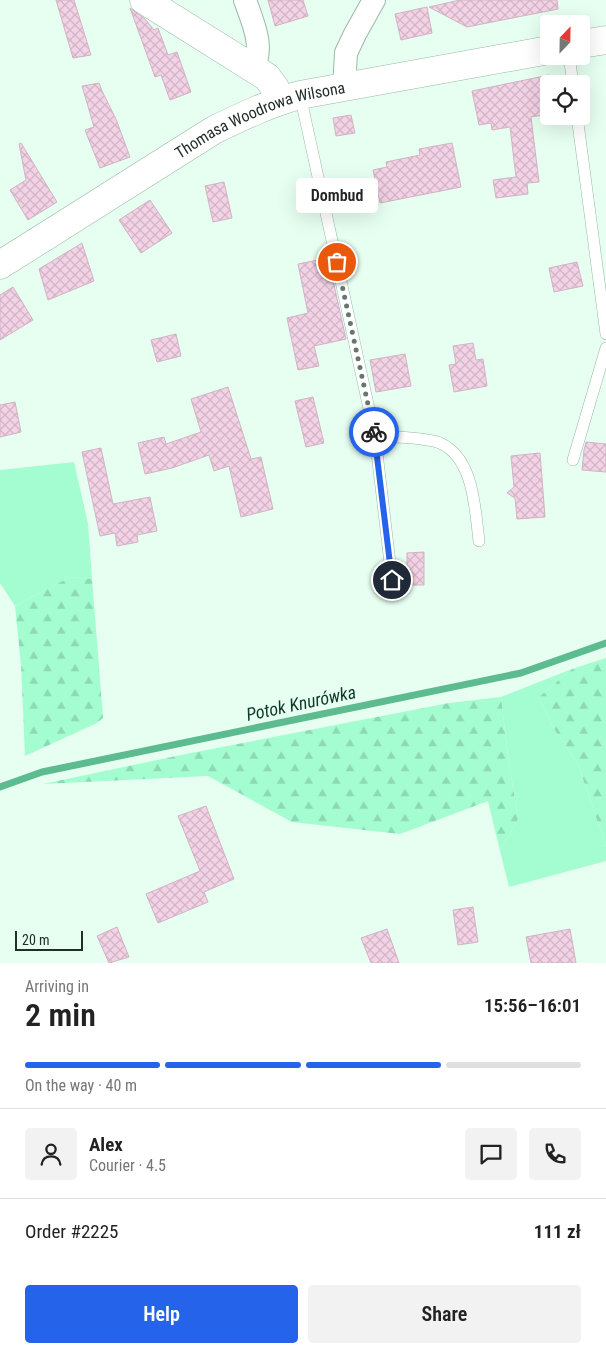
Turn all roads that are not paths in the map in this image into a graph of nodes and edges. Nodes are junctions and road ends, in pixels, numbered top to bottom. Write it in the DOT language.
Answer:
graph roads {
  1 [pos="144,0"];
  2 [pos="245,0"];
  3 [pos="374,0"];
  4 [pos="606,40"];
  5 [pos="590,43"];
  6 [pos="540,52"];
  7 [pos="253,68"];
  8 [pos="344,87"];
  9 [pos="291,97"];
  10 [pos="578,125"];
  11 [pos="0,265"];
  12 [pos="606,334"];
  13 [pos="606,348"];
  14 [pos="375,436"];
  15 [pos="573,460"];
  16 [pos="479,542"];
  17 [pos="392,580"];
  1 -- 7 [label="street"];
  2 -- 7 [label="street"];
  3 -- 8 [label="street"];
  4 -- 5 [label="street"];
  6 -- 8 [label="street, Thomasa Woodrowa Wilsona"];
  7 -- 9 [label="street"];
  8 -- 9 [label="street, Thomasa Woodrowa Wilsona"];
  9 -- 11 [label="street, Thomasa Woodrowa Wilsona"];
  9 -- 14 [label="lane"];
  10 -- 12 [label="lane"];
  13 -- 15 [label="lane"];
  14 -- 16 [label="lane"];
  14 -- 17 [label="lane"];
}
